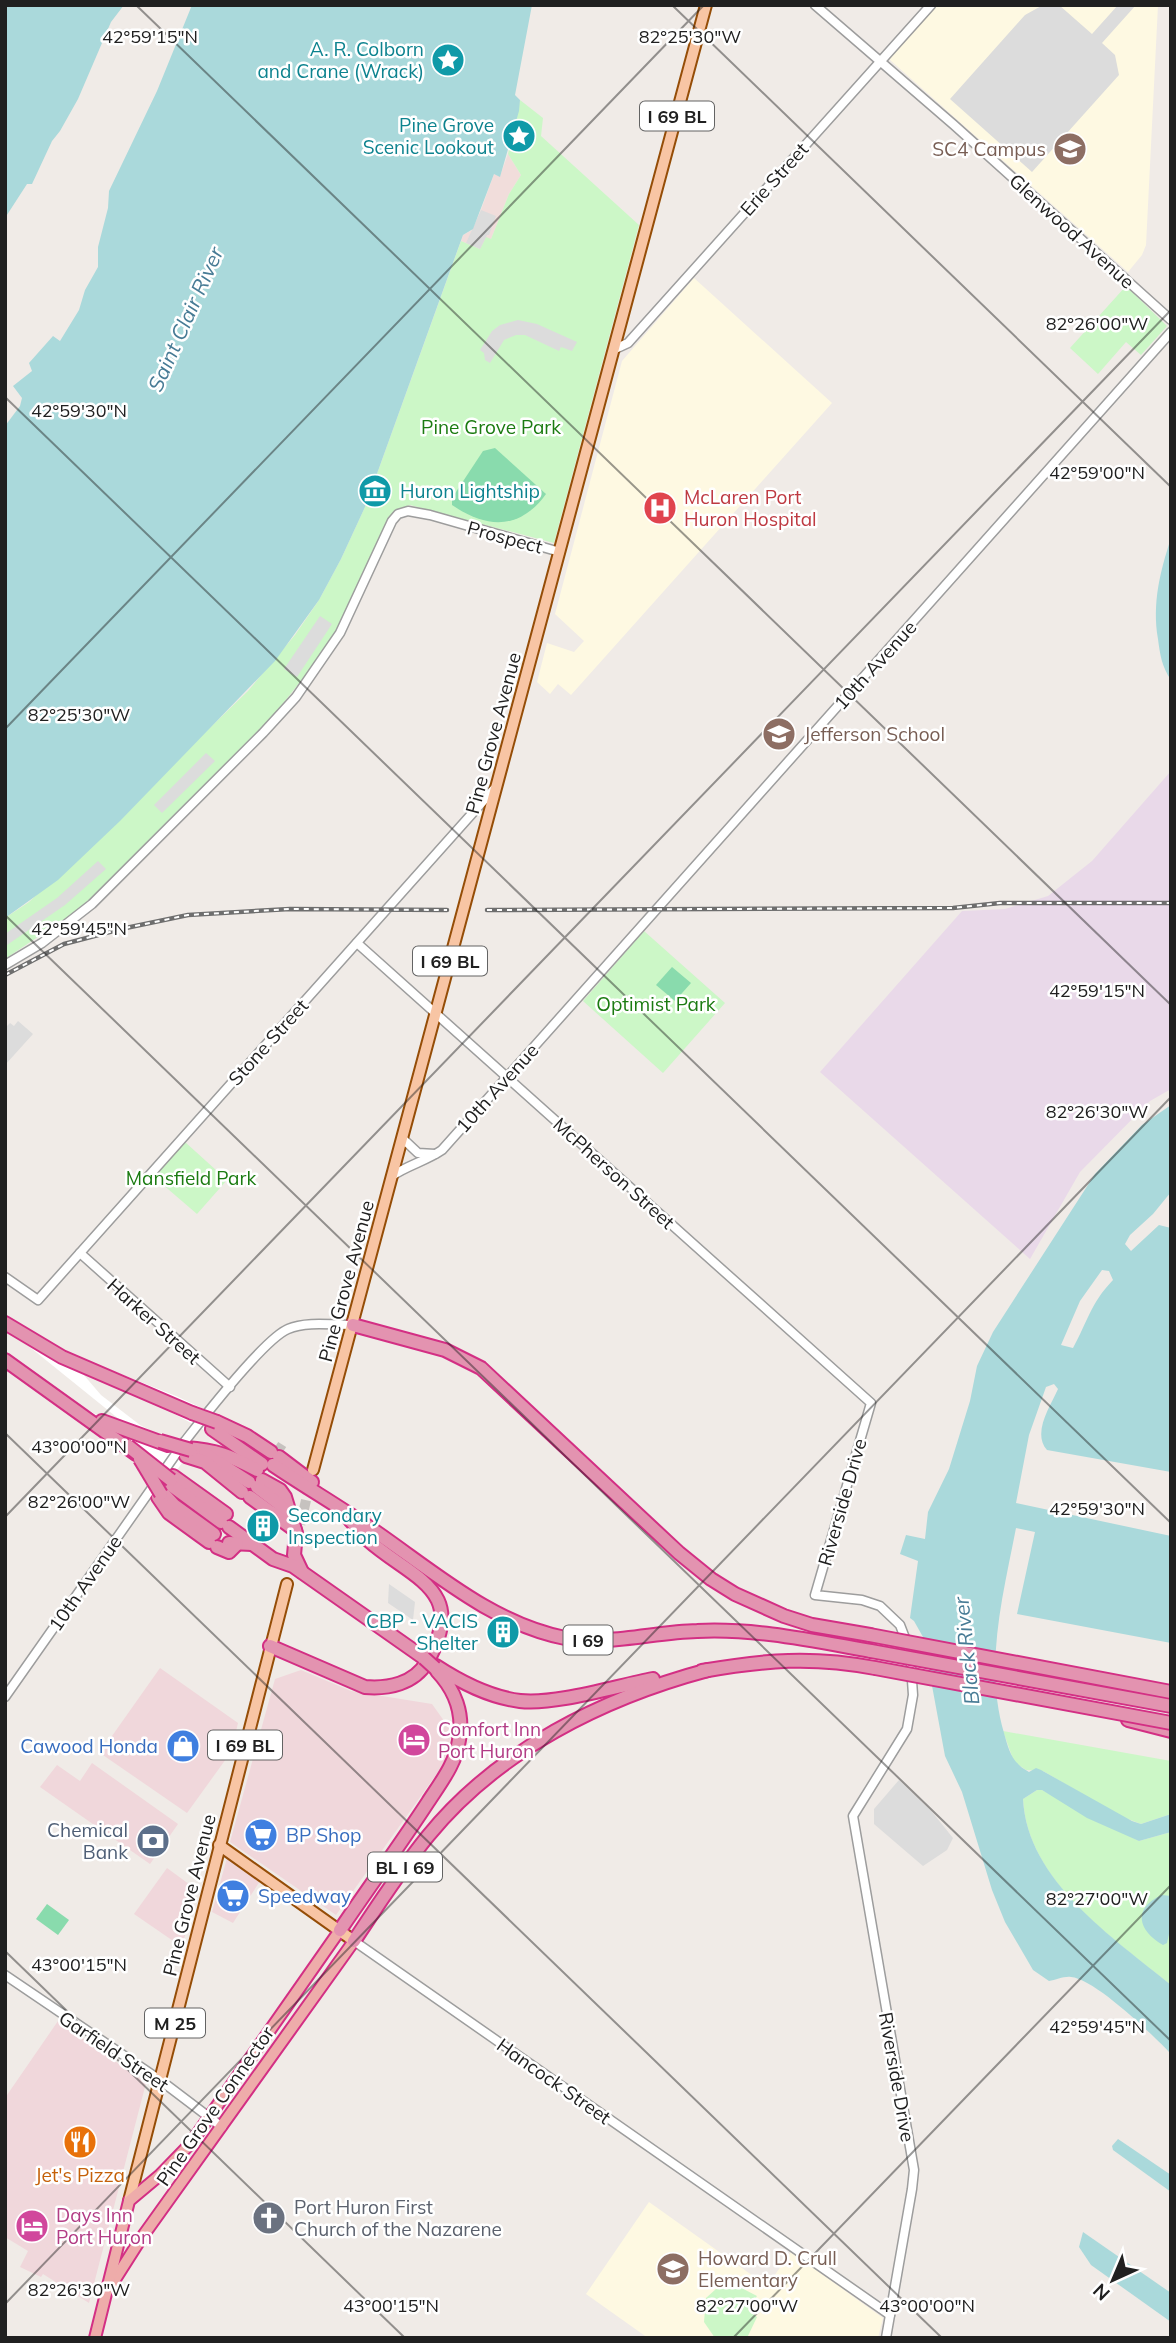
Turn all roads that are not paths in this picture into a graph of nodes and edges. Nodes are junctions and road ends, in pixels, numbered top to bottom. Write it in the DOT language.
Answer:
graph roads {
  1 [pos="706,5"];
  2 [pos="815,5"];
  3 [pos="931,5"];
  4 [pos="881,62"];
  5 [pos="1171,320"];
  6 [pos="1171,331"];
  7 [pos="614,349"];
  8 [pos="560,552"];
  9 [pos="498,784"];
  10 [pos="357,943"];
  11 [pos="5,965"];
  12 [pos="436,1014"];
  13 [pos="508,1077"];
  14 [pos="402,1138"];
  15 [pos="438,1153"];
  16 [pos="393,1176"];
  17 [pos="80,1254"];
  18 [pos="5,1277"];
  19 [pos="5,1324"];
  20 [pos="353,1325"];
  21 [pos="5,1360"];
  22 [pos="230,1387"];
  23 [pos="61,1399"];
  24 [pos="872,1403"];
  25 [pos="215,1425"];
  26 [pos="191,1451"];
  27 [pos="143,1463"];
  28 [pos="263,1471"];
  29 [pos="313,1471"];
  30 [pos="165,1487"];
  31 [pos="327,1499"];
  32 [pos="295,1528"];
  33 [pos="231,1535"];
  34 [pos="305,1574"];
  35 [pos="287,1584"];
  36 [pos="270,1646"];
  37 [pos="435,1667"];
  38 [pos="708,1670"];
  39 [pos="1171,1692"];
  40 [pos="5,1697"];
  41 [pos="1063,1704"];
  42 [pos="1171,1706"];
  43 [pos="1171,1723"];
  44 [pos="1171,1731"];
  45 [pos="219,1844"];
  46 [pos="340,1930"];
  47 [pos="354,1941"];
  48 [pos="5,1975"];
  49 [pos="160,2080"];
  50 [pos="209,2117"];
  51 [pos="222,2127"];
  52 [pos="129,2201"];
  53 [pos="107,2293"];
  54 [pos="890,2315"];
  55 [pos="95,2338"];
  56 [pos="886,2338"];
  1 -- 7 [label="main road, Pine Grove Avenue / I 69 BL"];
  2 -- 4 [label="street, Glenwood Avenue"];
  3 -- 4 [label="street, Erie Street"];
  4 -- 5 [label="street, Glenwood Avenue"];
  4 -- 7 [label="street, Erie Street"];
  6 -- 13 [label="street, 10th Avenue"];
  7 -- 8 [label="main road, Pine Grove Avenue / I 69 BL"];
  8 -- 9 [label="main road, Pine Grove Avenue / I 69 BL"];
  8 -- 11 [label="street, Prospect"];
  9 -- 10 [label="street, Stone Street"];
  9 -- 12 [label="main road, Pine Grove Avenue / I 69 BL"];
  10 -- 12 [label="street, McPherson Street"];
  10 -- 17 [label="street, Stone Street"];
  12 -- 13 [label="street, McPherson Street"];
  12 -- 14 [label="main road, Pine Grove Avenue / I 69 BL"];
  13 -- 15 [label="street, 10th Avenue"];
  13 -- 24 [label="street, McPherson Street"];
  14 -- 15 [label="street"];
  14 -- 16 [label="main road, Pine Grove Avenue / I 69 BL"];
  15 -- 16 [label="street, 10th Avenue"];
  16 -- 20 [label="main road, Pine Grove Avenue / I 69 BL"];
  17 -- 18 [label="street, Stone Street"];
  17 -- 22 [label="street, Harker Street"];
  19 -- 25 [label="highway, I 69, bridge"];
  20 -- 22 [label="street, 10th Avenue"];
  20 -- 29 [label="main road, Pine Grove Avenue / I 69 BL"];
  20 -- 39 [label="highway, bridge"];
  21 -- 23 [label="highway"];
  22 -- 40 [label="street, 10th Avenue"];
  23 -- 26 [label="highway, I 69, bridge"];
  23 -- 27 [label="highway"];
  24 -- 54 [label="street, Riverside Drive"];
  25 -- 28 [label="highway, I 69"];
  25 -- 28 [label="highway"];
  26 -- 28 [label="highway, I 69"];
  26 -- 28 [label="highway, I 69"];
  27 -- 30 [label="highway, bridge"];
  27 -- 30 [label="highway, bridge"];
  28 -- 31 [label="highway, I 69"];
  28 -- 31 [label="highway"];
  28 -- 32 [label="highway, I 69"];
  28 -- 32 [label="highway, I 69"];
  30 -- 33 [label="highway"];
  30 -- 33 [label="highway"];
  31 -- 36 [label="highway"];
  31 -- 42 [label="highway, I 69, bridge"];
  32 -- 34 [label="highway, I 69"];
  33 -- 34 [label="highway"];
  34 -- 37 [label="highway, bridge"];
  35 -- 36 [label="main road, Pine Grove Avenue / I 69 BL"];
  36 -- 45 [label="main road, Pine Grove Avenue / I 69 BL"];
  37 -- 38 [label="highway"];
  37 -- 46 [label="highway"];
  38 -- 41 [label="highway, bridge"];
  38 -- 47 [label="highway, BL I 69"];
  41 -- 43 [label="highway, bridge"];
  41 -- 44 [label="highway, bridge"];
  45 -- 46 [label="main road, Hancock Street"];
  45 -- 49 [label="main road, Pine Grove Avenue / M 25"];
  46 -- 47 [label="main road, Hancock Street"];
  46 -- 50 [label="highway, Pine Grove Connector"];
  47 -- 51 [label="highway, Pine Grove Connector"];
  47 -- 54 [label="street, Hancock Street"];
  48 -- 49 [label="street, Garfield Street"];
  49 -- 50 [label="street, Garfield Street"];
  49 -- 52 [label="main road, Pine Grove Avenue / M 25"];
  50 -- 51 [label="street, Garfield Street"];
  50 -- 52 [label="highway, Pine Grove Connector"];
  51 -- 53 [label="highway, Pine Grove Connector"];
  52 -- 53 [label="highway, Pine Grove Avenue / M 25"];
  53 -- 55 [label="highway, Pine Grove Avenue / M 25"];
  54 -- 56 [label="street, Riverside Drive"];
}
